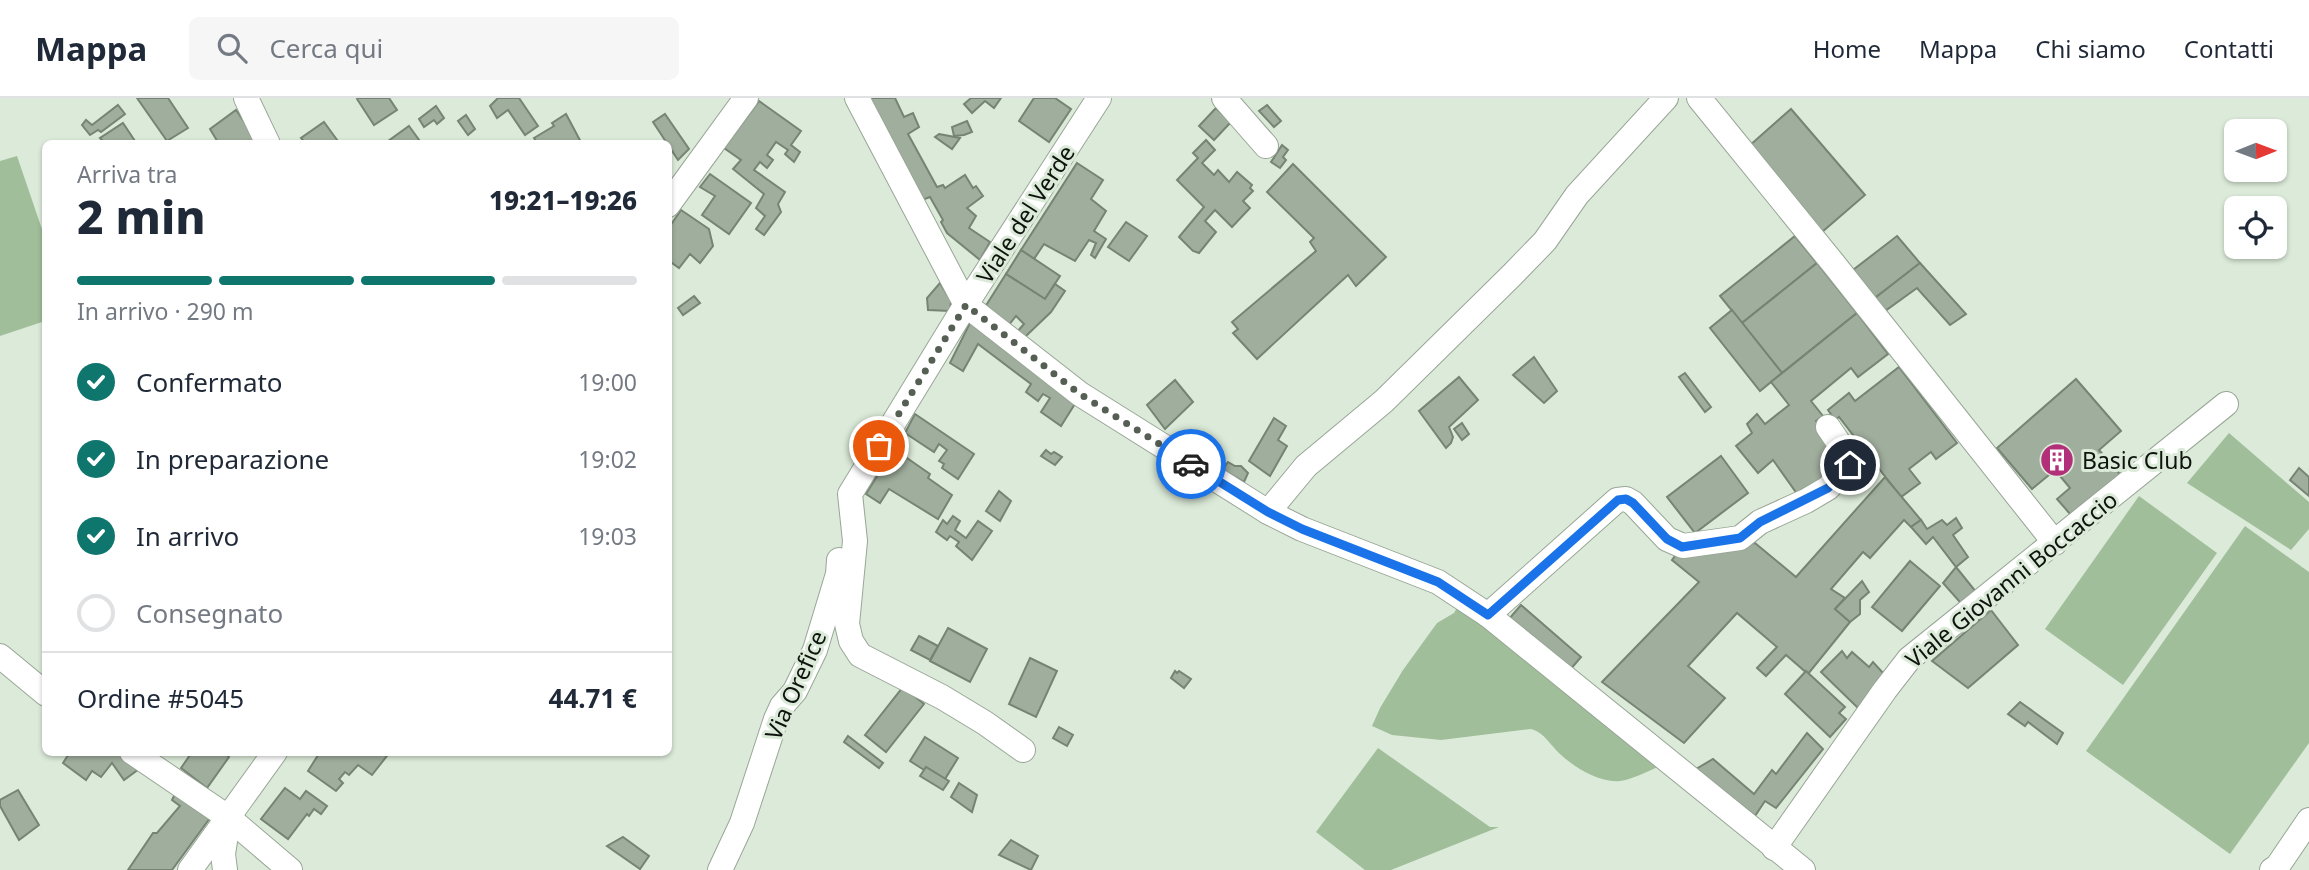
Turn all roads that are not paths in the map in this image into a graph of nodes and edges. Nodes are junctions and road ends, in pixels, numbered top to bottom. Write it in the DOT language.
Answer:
graph roads {
  1 [pos="246,98"];
  2 [pos="746,98"];
  3 [pos="857,98"];
  4 [pos="1099,98"];
  5 [pos="1224,98"];
  6 [pos="1666,98"];
  7 [pos="1699,98"];
  8 [pos="266,140"];
  9 [pos="1266,146"];
  10 [pos="672,200"];
  11 [pos="966,305"];
  12 [pos="2225,404"];
  13 [pos="1828,427"];
  14 [pos="850,494"];
  15 [pos="1268,512"];
  16 [pos="2055,543"];
  17 [pos="1488,615"];
  18 [pos="0,656"];
  19 [pos="42,691"];
  20 [pos="1023,750"];
  21 [pos="138,756"];
  22 [pos="272,756"];
  23 [pos="229,818"];
  24 [pos="2309,820"];
  25 [pos="1773,848"];
  26 [pos="190,870"];
  27 [pos="225,870"];
  28 [pos="290,870"];
  29 [pos="720,870"];
  30 [pos="1802,870"];
  31 [pos="2272,870"];
  1 -- 8 [label="street"];
  2 -- 10 [label="street"];
  3 -- 11 [label="street"];
  4 -- 11 [label="street, Viale del Verde"];
  5 -- 9 [label="street"];
  6 -- 15 [label="street"];
  7 -- 16 [label="street"];
  11 -- 14 [label="street, Viale del Verde"];
  11 -- 15 [label="street"];
  12 -- 16 [label="street, Viale Giovanni Boccaccio"];
  13 -- 17 [label="street"];
  14 -- 20 [label="street"];
  14 -- 29 [label="street, Via Orefice"];
  15 -- 17 [label="street"];
  16 -- 25 [label="street, Viale Giovanni Boccaccio"];
  17 -- 25 [label="street"];
  18 -- 19 [label="street"];
  21 -- 23 [label="street"];
  22 -- 23 [label="street"];
  23 -- 26 [label="street"];
  23 -- 27 [label="street"];
  23 -- 28 [label="street"];
  24 -- 31 [label="street"];
  25 -- 30 [label="street"];
}
